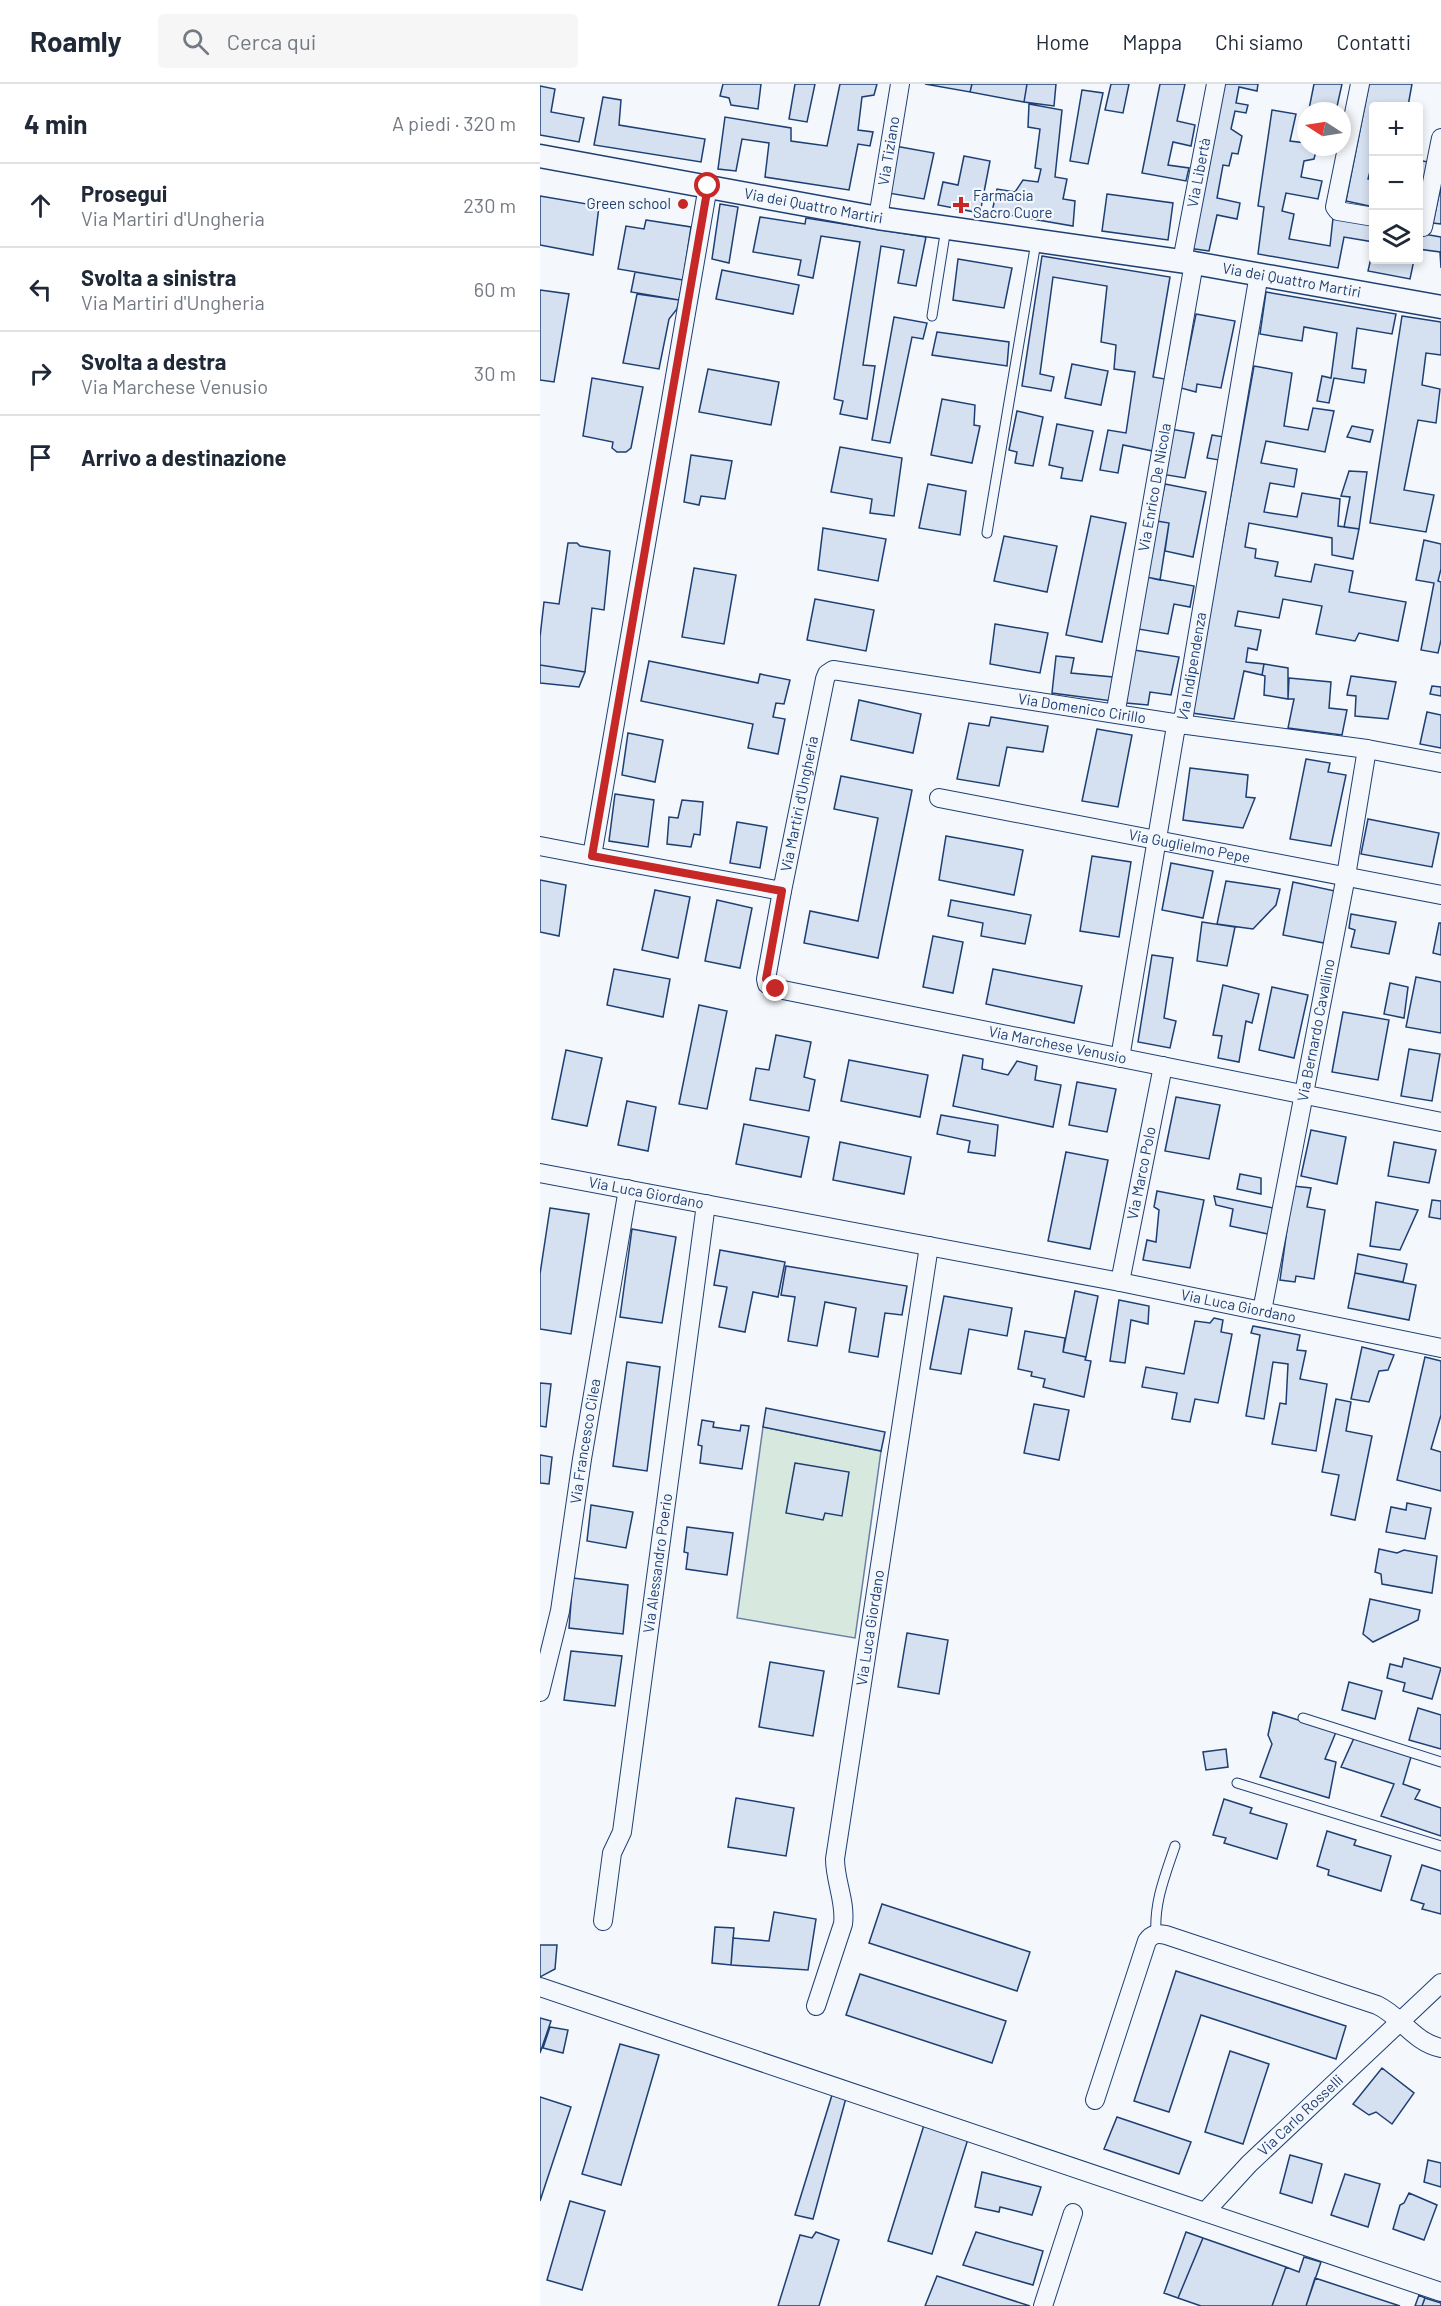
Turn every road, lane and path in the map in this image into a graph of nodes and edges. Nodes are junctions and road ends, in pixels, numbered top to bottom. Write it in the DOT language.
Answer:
graph roads {
  1 [pos="900,84"];
  2 [pos="1216,84"];
  3 [pos="1360,84"];
  4 [pos="1441,138"];
  5 [pos="540,156"];
  6 [pos="708,186"];
  7 [pos="1369,216"];
  8 [pos="878,218"];
  9 [pos="946,228"];
  10 [pos="1428,228"];
  11 [pos="1036,242"];
  12 [pos="1188,262"];
  13 [pos="1260,274"];
  14 [pos="1441,307"];
  15 [pos="932,316"];
  16 [pos="987,534"];
  17 [pos="830,671"];
  18 [pos="1116,710"];
  19 [pos="1180,724"];
  20 [pos="1367,749"];
  21 [pos="1441,763"];
  22 [pos="939,798"];
  23 [pos="1157,840"];
  24 [pos="540,846"];
  25 [pos="592,856"];
  26 [pos="1346,876"];
  27 [pos="782,891"];
  28 [pos="1441,896"];
  29 [pos="1120,1058"];
  30 [pos="1163,1066"];
  31 [pos="1305,1094"];
  32 [pos="1441,1122"];
  33 [pos="540,1173"];
  34 [pos="628,1189"];
  35 [pos="706,1204"];
  36 [pos="929,1246"];
  37 [pos="1120,1282"];
  38 [pos="1262,1311"];
  39 [pos="1441,1346"];
  40 [pos="540,1692"];
  41 [pos="1303,1718"];
  42 [pos="1441,1762"];
  43 [pos="1236,1784"];
  44 [pos="1175,1846"];
  45 [pos="1441,1846"];
  46 [pos="603,1921"];
  47 [pos="1156,1934"];
  48 [pos="1441,1983"];
  49 [pos="540,1987"];
  50 [pos="816,2006"];
  51 [pos="1400,2022"];
  52 [pos="1441,2048"];
  53 [pos="1095,2100"];
  54 [pos="1073,2212"];
  55 [pos="1205,2212"];
  56 [pos="1441,2292"];
  57 [pos="1043,2306"];
  1 -- 8 [label="street, Via Tiziano"];
  2 -- 12 [label="street, Via Libertà"];
  3 -- 7 [label="street"];
  4 -- 10 [label="street"];
  5 -- 6 [label="street, Via dei Quattro Martiri"];
  6 -- 8 [label="street, Via dei Quattro Martiri"];
  6 -- 25 [label="street"];
  8 -- 9 [label="street, Via dei Quattro Martiri"];
  9 -- 11 [label="street, Via dei Quattro Martiri"];
  9 -- 15 [label="lane"];
  11 -- 12 [label="street, Via dei Quattro Martiri"];
  11 -- 16 [label="lane"];
  12 -- 13 [label="street, Via dei Quattro Martiri"];
  12 -- 18 [label="street, Via Enrico De Nicola"];
  13 -- 14 [label="street, Via dei Quattro Martiri"];
  13 -- 19 [label="street, Via Indipendenza"];
  17 -- 19 [label="street, Via Domenico Cirillo"];
  17 -- 27 [label="street, Via Martiri d'Ungheria"];
  19 -- 20 [label="street, Via Domenico Cirillo"];
  19 -- 23 [label="street, Via Indipendenza"];
  20 -- 21 [label="street, Via Domenico Cirillo"];
  20 -- 26 [label="street, Via Bernardo Cavallino"];
  22 -- 23 [label="street, Via Guglielmo Pepe"];
  23 -- 26 [label="street, Via Guglielmo Pepe"];
  23 -- 29 [label="street, Via Indipendenza"];
  24 -- 25 [label="street, Via Martiri d'Ungheria"];
  25 -- 27 [label="street, Via Martiri d'Ungheria"];
  26 -- 28 [label="street, Via Guglielmo Pepe"];
  26 -- 31 [label="street, Via Bernardo Cavallino"];
  27 -- 29 [label="street, Via Marchese Venusio"];
  29 -- 30 [label="street, Via Marchese Venusio"];
  30 -- 31 [label="street, Via Marchese Venusio"];
  30 -- 37 [label="street, Via Marco Polo"];
  31 -- 32 [label="street, Via Marchese Venusio"];
  31 -- 38 [label="street, Via Bernardo Cavallino"];
  33 -- 34 [label="street, Via Luca Giordano"];
  34 -- 35 [label="street, Via Luca Giordano"];
  34 -- 40 [label="street, Via Francesco Cilea"];
  35 -- 36 [label="street, Via Luca Giordano"];
  35 -- 46 [label="street, Via Alessandro Poerio"];
  36 -- 37 [label="street, Via Luca Giordano"];
  36 -- 50 [label="street, Via Luca Giordano"];
  37 -- 38 [label="street, Via Luca Giordano"];
  38 -- 39 [label="street, Via Luca Giordano"];
  41 -- 42 [label="lane"];
  43 -- 45 [label="lane"];
  44 -- 47 [label="lane"];
  47 -- 51 [label="street"];
  47 -- 53 [label="street"];
  48 -- 51 [label="street, Via Carlo Rosselli"];
  49 -- 55 [label="street"];
  51 -- 52 [label="street"];
  51 -- 55 [label="street, Via Carlo Rosselli"];
  54 -- 57 [label="street"];
  55 -- 56 [label="street"];
}
